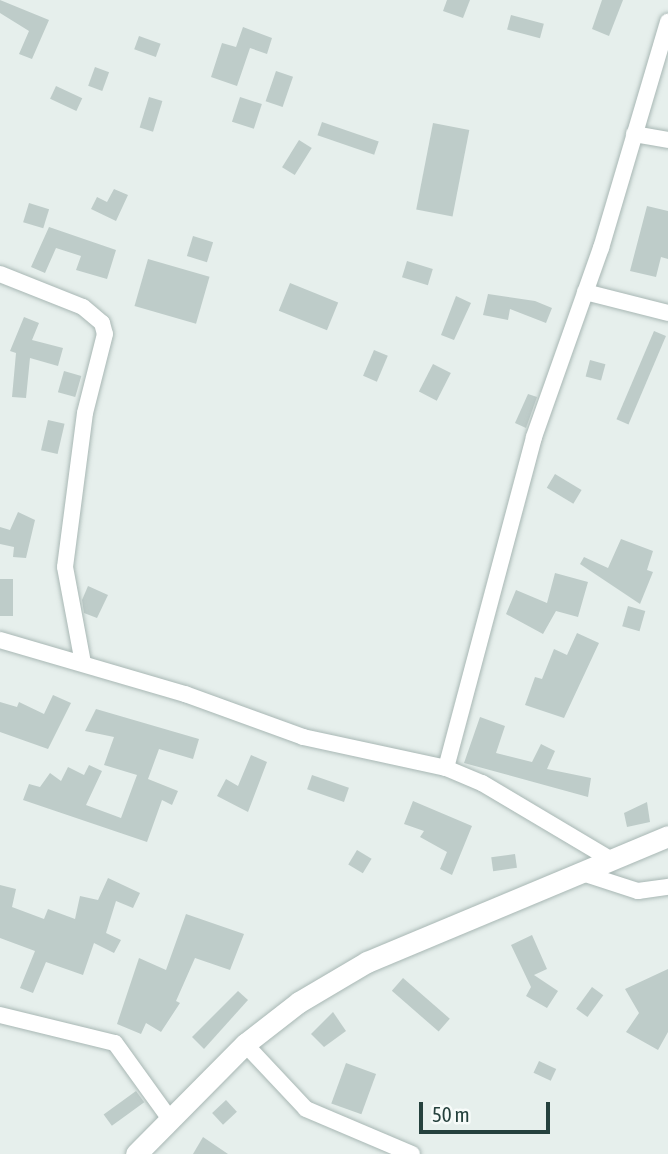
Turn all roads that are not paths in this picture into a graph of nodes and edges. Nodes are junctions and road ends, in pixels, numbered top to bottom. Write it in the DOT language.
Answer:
graph roads {
  1 [pos="668,22"];
  2 [pos="634,134"];
  3 [pos="668,140"];
  4 [pos="0,274"];
  5 [pos="585,292"];
  6 [pos="668,313"];
  7 [pos="0,640"];
  8 [pos="83,663"];
  9 [pos="446,768"];
  10 [pos="668,836"];
  11 [pos="610,859"];
  12 [pos="579,872"];
  13 [pos="668,887"];
  14 [pos="0,1015"];
  15 [pos="245,1044"];
  16 [pos="169,1118"];
  17 [pos="136,1154"];
  18 [pos="412,1154"];
  1 -- 2 [label="street"];
  2 -- 3 [label="street"];
  2 -- 5 [label="street"];
  4 -- 8 [label="street"];
  5 -- 6 [label="street"];
  5 -- 9 [label="street"];
  7 -- 8 [label="street"];
  8 -- 9 [label="street"];
  9 -- 11 [label="street"];
  10 -- 11 [label="street"];
  11 -- 12 [label="street"];
  12 -- 13 [label="street"];
  12 -- 15 [label="street"];
  14 -- 16 [label="street"];
  15 -- 16 [label="street"];
  15 -- 18 [label="street"];
  16 -- 17 [label="street"];
}
